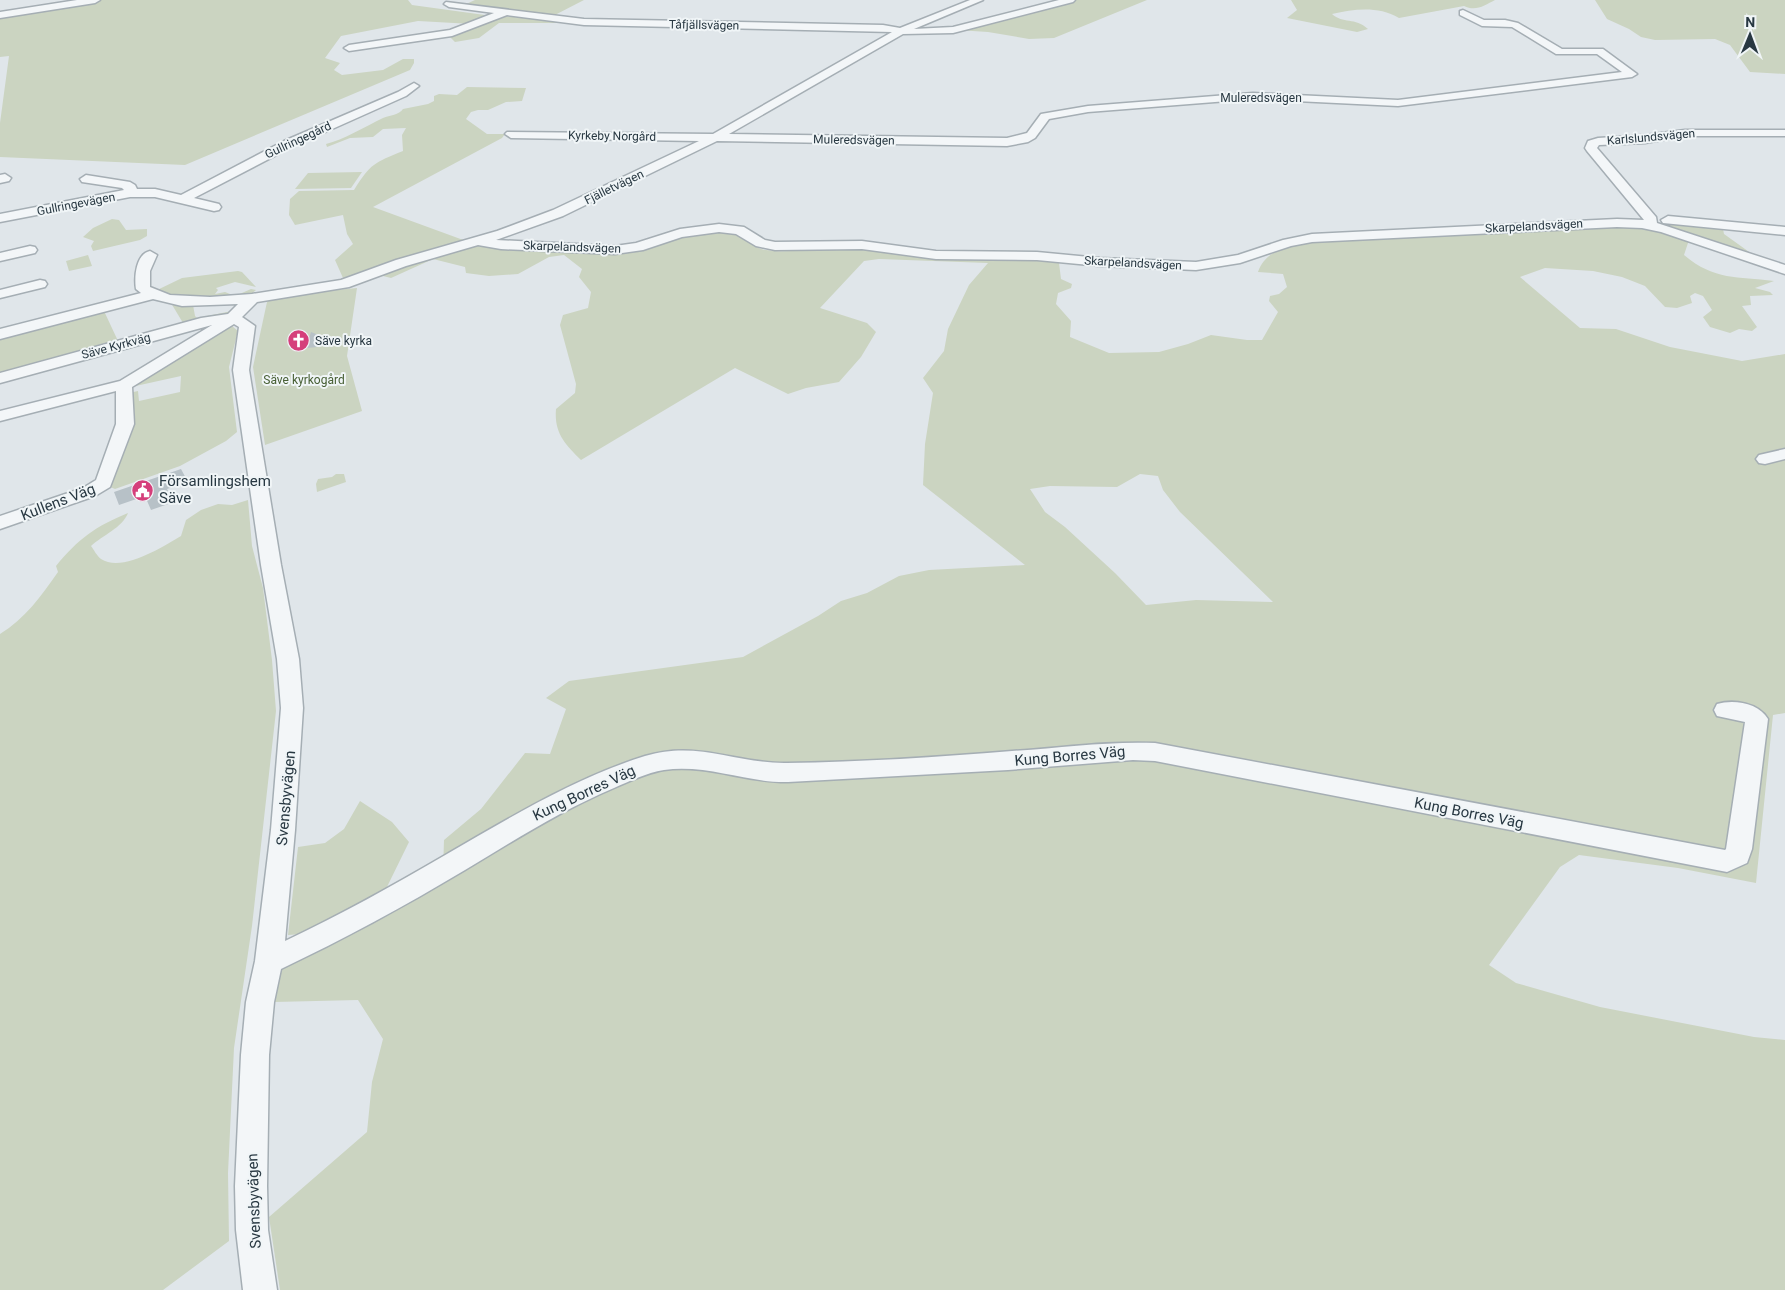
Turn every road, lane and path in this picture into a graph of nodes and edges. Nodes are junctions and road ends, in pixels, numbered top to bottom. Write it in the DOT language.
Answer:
graph roads {
  1 [pos="95,0"];
  2 [pos="978,0"];
  3 [pos="1070,0"];
  4 [pos="449,4"];
  5 [pos="505,12"];
  6 [pos="1463,13"];
  7 [pos="0,15"];
  8 [pos="903,30"];
  9 [pos="348,48"];
  10 [pos="414,86"];
  11 [pos="1785,133"];
  12 [pos="511,134"];
  13 [pos="714,138"];
  14 [pos="86,179"];
  15 [pos="130,193"];
  16 [pos="183,199"];
  17 [pos="214,207"];
  18 [pos="0,218"];
  19 [pos="1649,221"];
  20 [pos="1785,231"];
  21 [pos="478,241"];
  22 [pos="30,250"];
  23 [pos="150,255"];
  24 [pos="0,257"];
  25 [pos="1785,270"];
  26 [pos="40,284"];
  27 [pos="0,294"];
  28 [pos="152,295"];
  29 [pos="252,298"];
  30 [pos="232,319"];
  31 [pos="0,334"];
  32 [pos="0,378"];
  33 [pos="124,385"];
  34 [pos="0,416"];
  35 [pos="1785,454"];
  36 [pos="1765,459"];
  37 [pos="0,523"];
  38 [pos="1725,710"];
  39 [pos="269,961"];
  40 [pos="260,1290"];
  1 -- 7 [label="street"];
  2 -- 8 [label="street, Fjälletvägen"];
  3 -- 8 [label="street, Tåfjällsvägen"];
  4 -- 5 [label="street, Tåfjällsvägen"];
  5 -- 8 [label="street, Tåfjällsvägen"];
  5 -- 9 [label="street, Tåfjällsvägen"];
  6 -- 13 [label="street, Muleredsvägen"];
  8 -- 13 [label="street, Fjälletvägen"];
  10 -- 16 [label="street, Gullringegård"];
  11 -- 19 [label="street, Karlslundsvägen"];
  12 -- 13 [label="street, Kyrkeby Norgård"];
  13 -- 21 [label="street, Fjälletvägen"];
  14 -- 15 [label="street, Gullringevägen"];
  15 -- 16 [label="street"];
  15 -- 18 [label="street, Gullringevägen"];
  16 -- 17 [label="street"];
  19 -- 20 [label="street"];
  19 -- 21 [label="street, Skarpelandsvägen"];
  19 -- 25 [label="street, Skarpelandsvägen"];
  21 -- 29 [label="street, Fjälletvägen"];
  22 -- 24 [label="street"];
  23 -- 28 [label="street"];
  26 -- 27 [label="street"];
  28 -- 29 [label="street, Fjälletvägen"];
  28 -- 31 [label="street"];
  29 -- 30 [label="street"];
  30 -- 32 [label="street, Säve Kyrkväg"];
  30 -- 33 [label="street"];
  30 -- 39 [label="street, Svensbyvägen"];
  33 -- 34 [label="street"];
  33 -- 37 [label="street, Kullens Väg"];
  35 -- 36 [label="street"];
  38 -- 39 [label="street, Kung Borres Väg"];
  39 -- 40 [label="street, Svensbyvägen"];
}
